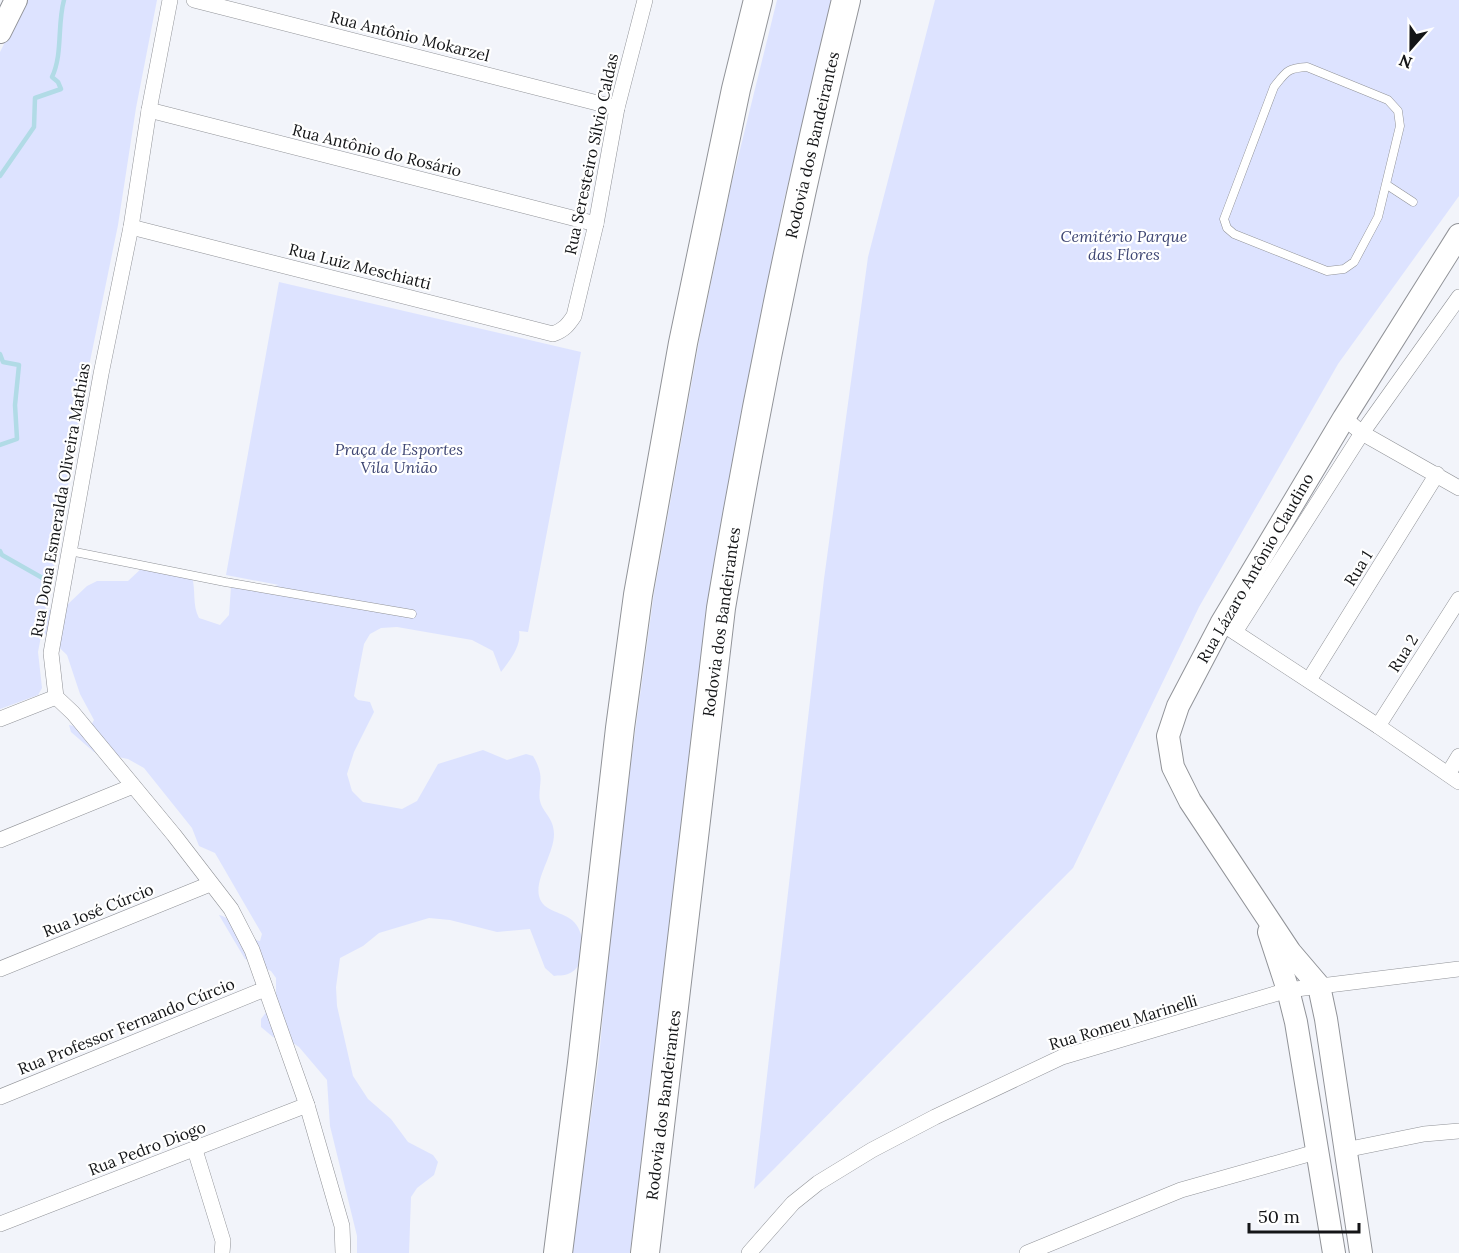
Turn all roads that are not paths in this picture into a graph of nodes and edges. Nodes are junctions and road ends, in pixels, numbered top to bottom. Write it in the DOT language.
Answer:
graph roads {
  1 [pos="16,0"];
  2 [pos="170,0"];
  3 [pos="194,0"];
  4 [pos="645,0"];
  5 [pos="758,0"];
  6 [pos="846,0"];
  7 [pos="0,32"];
  8 [pos="617,108"];
  9 [pos="149,110"];
  10 [pos="1387,185"];
  11 [pos="1413,202"];
  12 [pos="596,224"];
  13 [pos="131,227"];
  14 [pos="1459,236"];
  15 [pos="1459,297"];
  16 [pos="574,316"];
  17 [pos="1344,418"];
  18 [pos="1362,433"];
  19 [pos="1437,474"];
  20 [pos="1459,488"];
  21 [pos="70,551"];
  22 [pos="1459,599"];
  23 [pos="412,614"];
  24 [pos="1228,628"];
  25 [pos="1309,680"];
  26 [pos="56,697"];
  27 [pos="0,718"];
  28 [pos="1378,726"];
  29 [pos="1459,756"];
  30 [pos="1453,778"];
  31 [pos="133,786"];
  32 [pos="0,840"];
  33 [pos="210,884"];
  34 [pos="1263,909"];
  35 [pos="0,969"];
  36 [pos="1459,969"];
  37 [pos="1319,986"];
  38 [pos="265,989"];
  39 [pos="1288,990"];
  40 [pos="0,1097"];
  41 [pos="307,1105"];
  42 [pos="1459,1131"];
  43 [pos="195,1150"];
  44 [pos="1345,1150"];
  45 [pos="1316,1152"];
  46 [pos="0,1224"];
  47 [pos="222,1253"];
  48 [pos="343,1253"];
  49 [pos="558,1253"];
  50 [pos="645,1253"];
  51 [pos="750,1253"];
  52 [pos="1027,1253"];
  53 [pos="1334,1253"];
  54 [pos="1361,1253"];
  1 -- 7 [label="main road"];
  2 -- 9 [label="street, Rua Dona Esmeralda Oliveira Mathias"];
  3 -- 8 [label="street, Rua Antônio Mokarzel"];
  4 -- 8 [label="street, Rua Seresteiro Sílvio Caldas"];
  5 -- 49 [label="highway"];
  6 -- 50 [label="highway, Rodovia dos Bandeirantes"];
  8 -- 12 [label="street, Rua Seresteiro Sílvio Caldas"];
  9 -- 12 [label="street, Rua Antônio do Rosário"];
  9 -- 13 [label="street, Rua Dona Esmeralda Oliveira Mathias"];
  10 -- 10 [label="lane"];
  10 -- 11 [label="lane"];
  12 -- 16 [label="street, Rua Seresteiro Sílvio Caldas"];
  13 -- 16 [label="street, Rua Luiz Meschiatti"];
  13 -- 21 [label="street, Rua Dona Esmeralda Oliveira Mathias"];
  14 -- 17 [label="main road, Rua Lázaro Antônio Claudino"];
  15 -- 18 [label="street"];
  17 -- 18 [label="street"];
  17 -- 24 [label="main road, Rua Lázaro Antônio Claudino"];
  18 -- 19 [label="street"];
  18 -- 24 [label="street"];
  19 -- 20 [label="street"];
  19 -- 25 [label="street, Rua 1"];
  21 -- 23 [label="lane"];
  21 -- 26 [label="street, Rua Dona Esmeralda Oliveira Mathias"];
  22 -- 28 [label="street, Rua 2"];
  24 -- 25 [label="street"];
  24 -- 34 [label="main road, Rua Lázaro Antônio Claudino"];
  25 -- 28 [label="street"];
  26 -- 27 [label="street"];
  26 -- 31 [label="street"];
  28 -- 30 [label="street"];
  29 -- 30 [label="street"];
  31 -- 32 [label="street"];
  31 -- 33 [label="street"];
  33 -- 35 [label="street, Rua José Cúrcio"];
  33 -- 38 [label="street"];
  34 -- 37 [label="main road, Rua Lázaro Antônio Claudino"];
  34 -- 39 [label="main road, Rua Lázaro Antônio Claudino"];
  36 -- 37 [label="street, Rua Romeu Marinelli"];
  37 -- 39 [label="street, Rua Romeu Marinelli"];
  37 -- 44 [label="main road"];
  38 -- 40 [label="street, Rua Professor Fernando Cúrcio"];
  38 -- 41 [label="street"];
  39 -- 45 [label="main road, Rua Lázaro Antônio Claudino"];
  39 -- 51 [label="street, Rua Romeu Marinelli"];
  41 -- 43 [label="street, Rua Pedro Diogo"];
  41 -- 48 [label="street"];
  42 -- 44 [label="street"];
  43 -- 46 [label="street, Rua Pedro Diogo"];
  43 -- 47 [label="street"];
  44 -- 54 [label="main road"];
  45 -- 52 [label="street"];
  45 -- 53 [label="main road, Rua Lázaro Antônio Claudino"];
}
